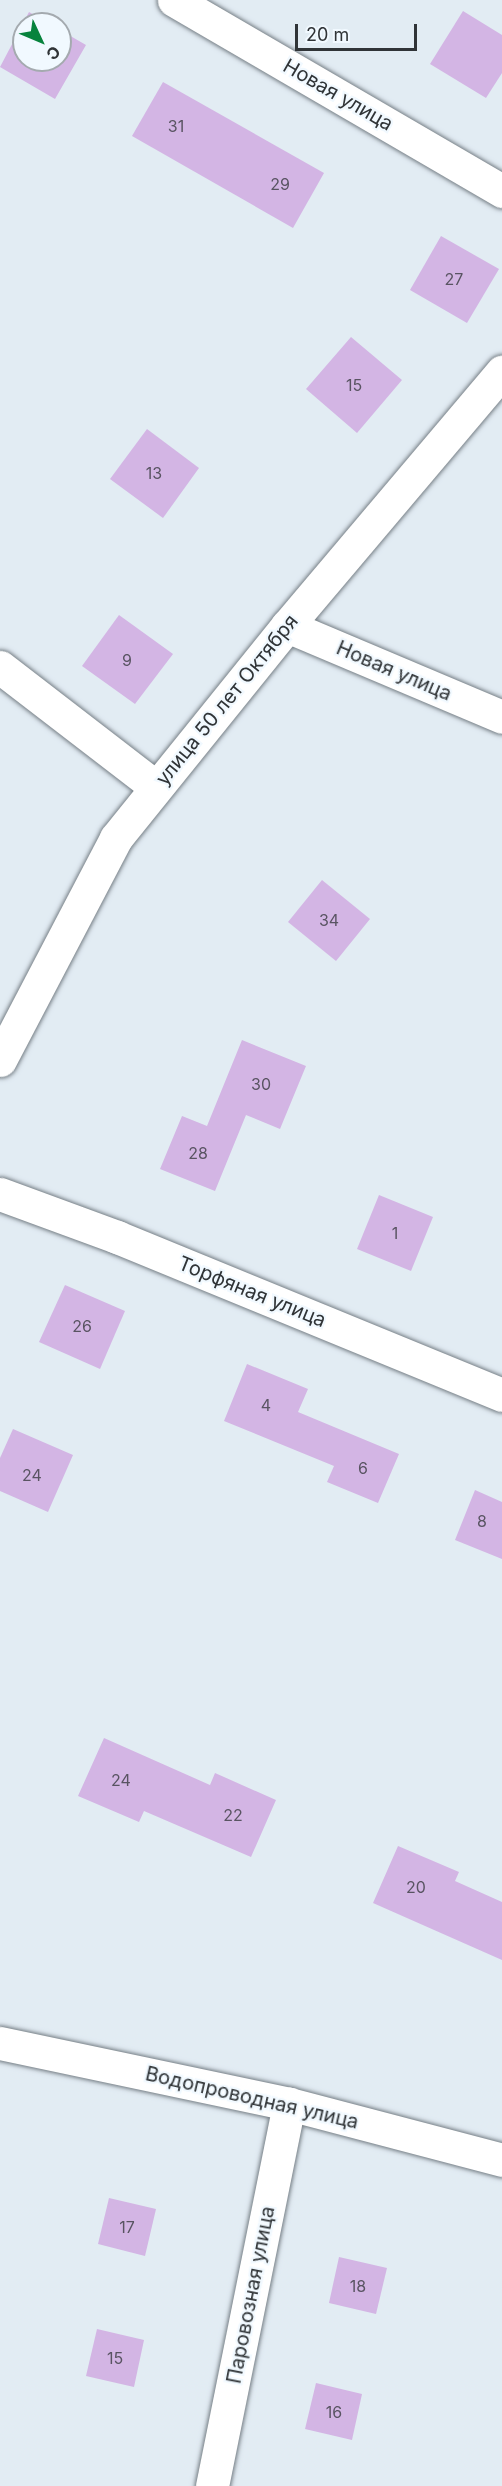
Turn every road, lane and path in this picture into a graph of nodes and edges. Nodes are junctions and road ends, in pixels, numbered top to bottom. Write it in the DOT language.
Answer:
graph roads {
  1 [pos="174,0"];
  2 [pos="502,191"];
  3 [pos="502,372"];
  4 [pos="287,626"];
  5 [pos="0,667"];
  6 [pos="502,717"];
  7 [pos="156,787"];
  8 [pos="0,1060"];
  9 [pos="0,1194"];
  10 [pos="502,1395"];
  11 [pos="0,2043"];
  12 [pos="289,2104"];
  13 [pos="502,2160"];
  14 [pos="212,2486"];
  1 -- 2 [label="street, Новая улица"];
  3 -- 4 [label="street, улица 50 лет Октября"];
  4 -- 6 [label="street, Новая улица"];
  4 -- 7 [label="street, улица 50 лет Октября"];
  5 -- 7 [label="street"];
  7 -- 8 [label="street, улица 50 лет Октября"];
  9 -- 10 [label="street, Торфяная улица"];
  11 -- 12 [label="street, Водопроводная улица"];
  12 -- 13 [label="street, Водопроводная улица"];
  12 -- 14 [label="street, Паровозная улица"];
}
